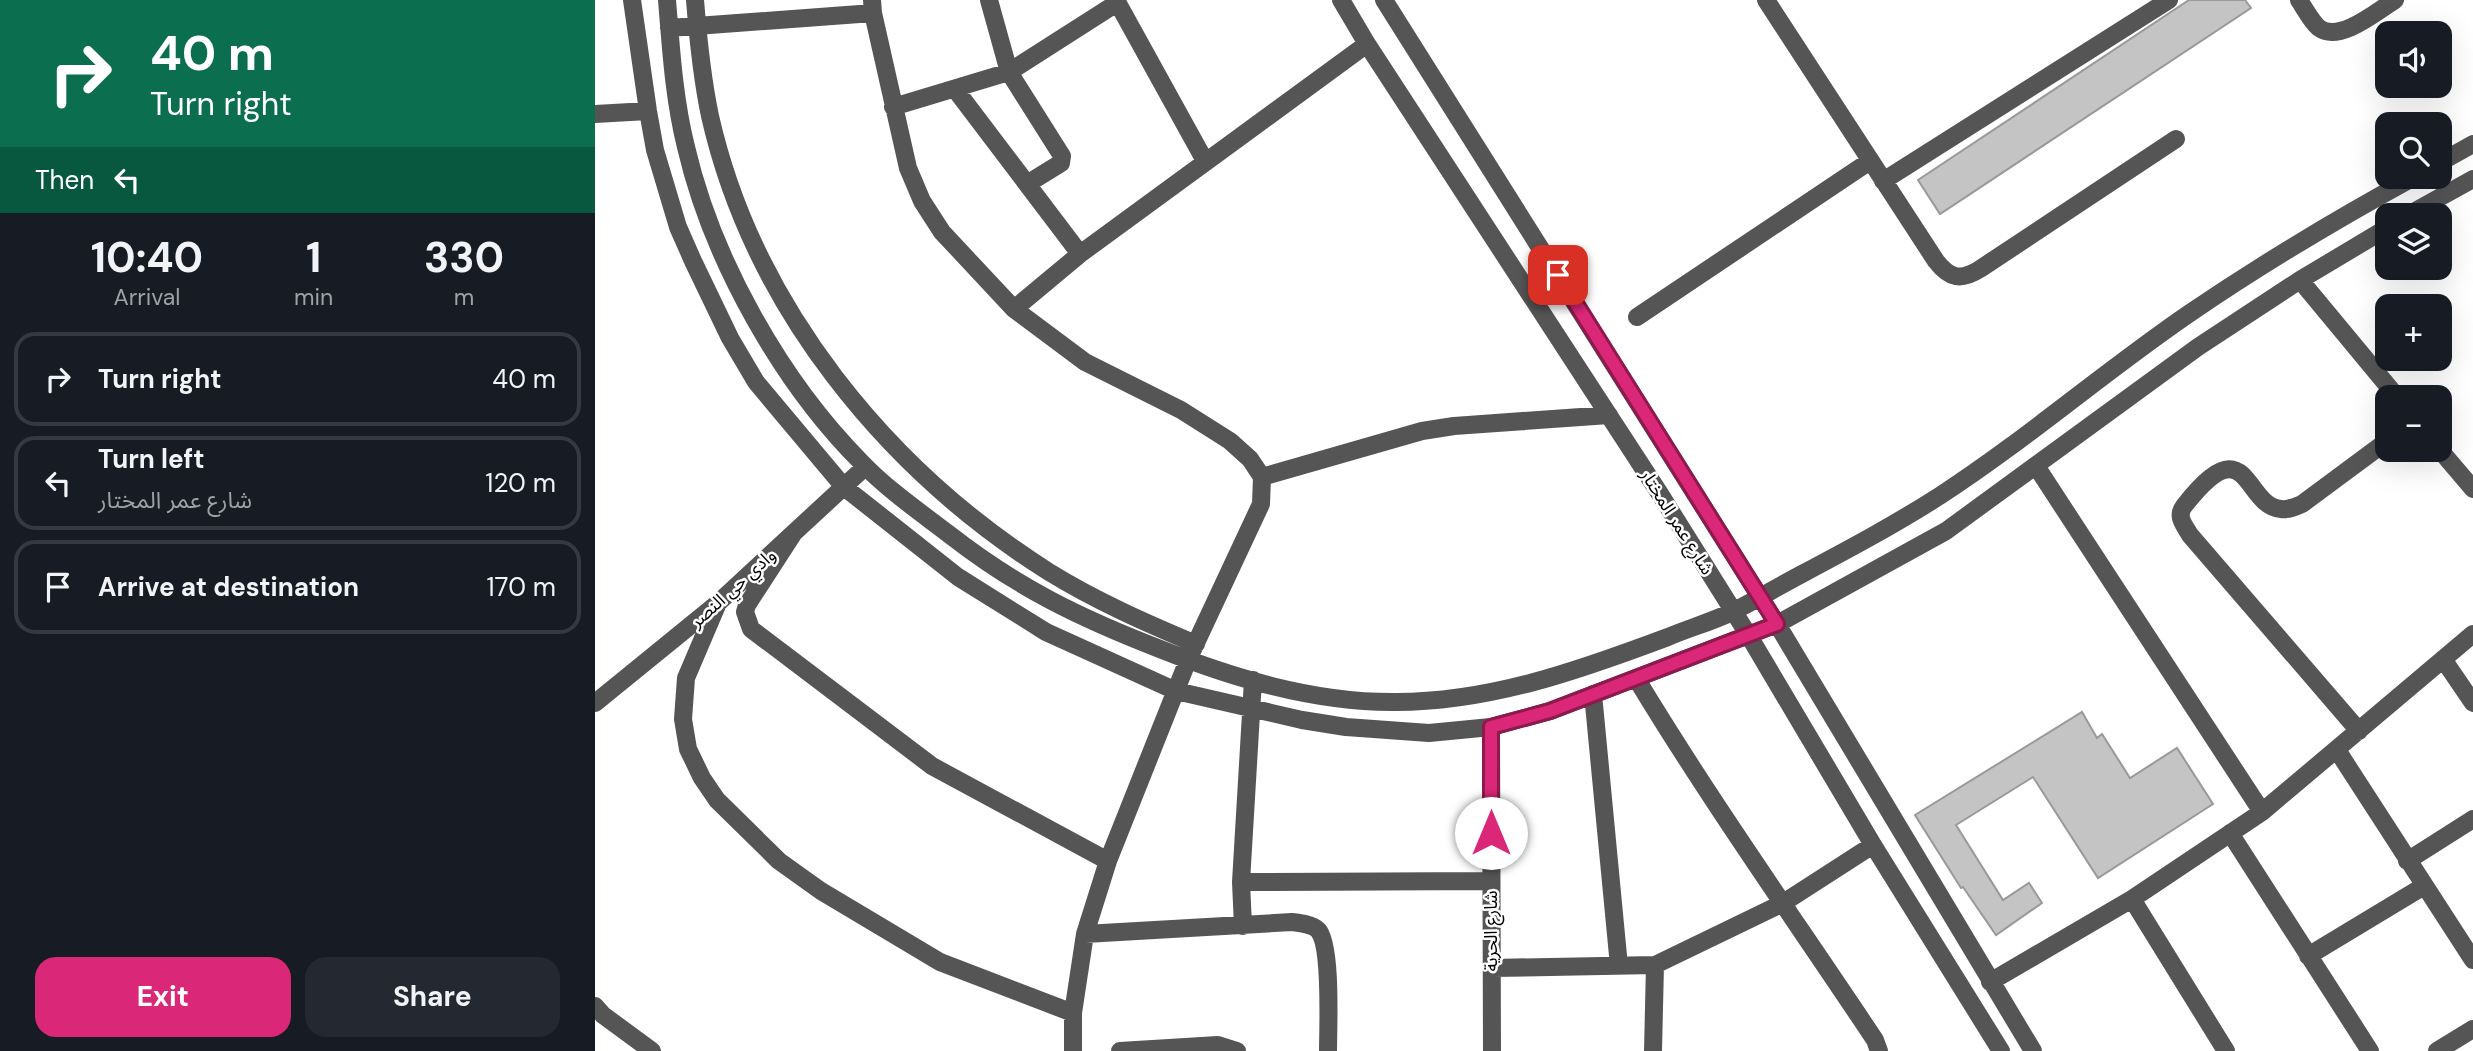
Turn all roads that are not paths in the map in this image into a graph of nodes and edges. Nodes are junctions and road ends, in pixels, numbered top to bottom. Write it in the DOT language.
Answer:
graph roads {
  1 [pos="632,0"];
  2 [pos="667,0"];
  3 [pos="695,0"];
  4 [pos="989,0"];
  5 [pos="1342,0"];
  6 [pos="1384,0"];
  7 [pos="1766,0"];
  8 [pos="2169,0"];
  9 [pos="2299,0"];
  10 [pos="2395,0"];
  11 [pos="1117,1"];
  12 [pos="872,6"];
  13 [pos="697,26"];
  14 [pos="669,28"];
  15 [pos="1367,44"];
  16 [pos="1009,72"];
  17 [pos="955,89"];
  18 [pos="893,107"];
  19 [pos="648,111"];
  20 [pos="595,114"];
  21 [pos="2176,139"];
  22 [pos="2473,144"];
  23 [pos="2452,156"];
  24 [pos="1205,161"];
  25 [pos="1870,161"];
  26 [pos="2473,179"];
  27 [pos="1883,181"];
  28 [pos="1027,184"];
  29 [pos="2393,189"];
  30 [pos="2430,203"];
  31 [pos="2375,235"];
  32 [pos="1080,254"];
  33 [pos="2300,280"];
  34 [pos="1014,309"];
  35 [pos="1637,317"];
  36 [pos="2387,385"];
  37 [pos="1608,415"];
  38 [pos="2375,450"];
  39 [pos="2450,462"];
  40 [pos="2036,466"];
  41 [pos="865,467"];
  42 [pos="1262,477"];
  43 [pos="844,487"];
  44 [pos="2473,489"];
  45 [pos="793,534"];
  46 [pos="1760,596"];
  47 [pos="718,603"];
  48 [pos="1733,611"];
  49 [pos="1777,624"];
  50 [pos="2473,634"];
  51 [pos="1749,636"];
  52 [pos="1192,652"];
  53 [pos="2443,659"];
  54 [pos="1636,678"];
  55 [pos="1253,680"];
  56 [pos="1175,691"];
  57 [pos="1593,694"];
  58 [pos="595,703"];
  59 [pos="2473,703"];
  60 [pos="1250,708"];
  61 [pos="1491,727"];
  62 [pos="2359,731"];
  63 [pos="2337,750"];
  64 [pos="2262,812"];
  65 [pos="2473,820"];
  66 [pos="2230,833"];
  67 [pos="1873,845"];
  68 [pos="1108,861"];
  69 [pos="2407,861"];
  70 [pos="1491,881"];
  71 [pos="1241,882"];
  72 [pos="2424,886"];
  73 [pos="2131,900"];
  74 [pos="1783,902"];
  75 [pos="1243,926"];
  76 [pos="1085,934"];
  77 [pos="2308,956"];
  78 [pos="2473,960"];
  79 [pos="1655,965"];
  80 [pos="1619,966"];
  81 [pos="1492,968"];
  82 [pos="1990,982"];
  83 [pos="595,1006"];
  84 [pos="1073,1013"];
  85 [pos="2473,1029"];
  86 [pos="652,1051"];
  87 [pos="1073,1051"];
  88 [pos="1120,1051"];
  89 [pos="1237,1051"];
  90 [pos="1328,1051"];
  91 [pos="1492,1051"];
  92 [pos="1653,1051"];
  93 [pos="1879,1051"];
  94 [pos="2001,1051"];
  95 [pos="2033,1051"];
  96 [pos="2226,1051"];
  97 [pos="2370,1051"];
  98 [pos="2437,1051"];
  1 -- 19 [label="street"];
  2 -- 14 [label="street"];
  3 -- 13 [label="street"];
  4 -- 16 [label="street"];
  5 -- 15 [label="street, شارع عمر المختار"];
  6 -- 46 [label="street, شارع عمر المختار"];
  7 -- 25 [label="street"];
  8 -- 27 [label="street"];
  9 -- 10 [label="street"];
  11 -- 16 [label="street"];
  11 -- 24 [label="street"];
  12 -- 13 [label="street"];
  12 -- 18 [label="street"];
  13 -- 14 [label="street"];
  13 -- 52 [label="street"];
  14 -- 41 [label="street"];
  15 -- 24 [label="street"];
  15 -- 37 [label="street, شارع عمر المختار"];
  16 -- 17 [label="street"];
  16 -- 28 [label="street"];
  17 -- 18 [label="street"];
  17 -- 28 [label="street"];
  18 -- 34 [label="street"];
  19 -- 20 [label="street"];
  19 -- 43 [label="street"];
  21 -- 27 [label="street"];
  22 -- 23 [label="street"];
  24 -- 32 [label="street"];
  25 -- 27 [label="street"];
  25 -- 35 [label="street"];
  26 -- 30 [label="street"];
  28 -- 32 [label="street"];
  29 -- 46 [label="street"];
  31 -- 33 [label="street"];
  32 -- 34 [label="street"];
  33 -- 36 [label="street"];
  33 -- 40 [label="street"];
  34 -- 42 [label="street"];
  37 -- 42 [label="street"];
  37 -- 48 [label="street, شارع عمر المختار"];
  38 -- 62 [label="street"];
  39 -- 44 [label="street"];
  40 -- 49 [label="street"];
  40 -- 64 [label="street"];
  41 -- 43 [label="street, وادي حي النصر"];
  41 -- 52 [label="street"];
  42 -- 52 [label="street"];
  43 -- 45 [label="street, وادي حي النصر"];
  43 -- 56 [label="street"];
  45 -- 47 [label="street, وادي حي النصر"];
  45 -- 68 [label="street"];
  46 -- 48 [label="street"];
  46 -- 49 [label="street, شارع عمر المختار"];
  47 -- 58 [label="street, وادي حي النصر"];
  47 -- 84 [label="street"];
  48 -- 51 [label="street, شارع عمر المختار"];
  48 -- 55 [label="street"];
  49 -- 51 [label="street"];
  49 -- 82 [label="street, شارع عمر المختار"];
  50 -- 53 [label="street"];
  51 -- 54 [label="street"];
  51 -- 67 [label="street, شارع عمر المختار"];
  52 -- 55 [label="street"];
  52 -- 56 [label="street"];
  53 -- 59 [label="street"];
  53 -- 62 [label="street"];
  54 -- 57 [label="street"];
  54 -- 74 [label="street"];
  55 -- 60 [label="street"];
  56 -- 60 [label="street"];
  56 -- 68 [label="street"];
  57 -- 61 [label="street"];
  57 -- 80 [label="street"];
  60 -- 61 [label="street"];
  60 -- 71 [label="street"];
  61 -- 70 [label="street, شارع الحرية"];
  62 -- 63 [label="street"];
  63 -- 64 [label="street"];
  63 -- 69 [label="street"];
  64 -- 66 [label="street"];
  65 -- 69 [label="street"];
  66 -- 73 [label="street"];
  66 -- 77 [label="street"];
  67 -- 74 [label="street"];
  67 -- 94 [label="street, شارع عمر المختار"];
  68 -- 76 [label="street"];
  69 -- 72 [label="street"];
  70 -- 71 [label="street"];
  70 -- 81 [label="street, شارع الحرية"];
  71 -- 75 [label="street"];
  72 -- 77 [label="street"];
  72 -- 78 [label="street"];
  73 -- 82 [label="street"];
  73 -- 96 [label="street"];
  74 -- 79 [label="street"];
  74 -- 93 [label="street"];
  75 -- 76 [label="street"];
  75 -- 90 [label="street"];
  76 -- 84 [label="street"];
  77 -- 97 [label="street"];
  79 -- 80 [label="street"];
  79 -- 92 [label="street"];
  80 -- 81 [label="street"];
  81 -- 91 [label="street, شارع الحرية"];
  82 -- 95 [label="street, شارع عمر المختار"];
  83 -- 86 [label="street"];
  84 -- 87 [label="street"];
  85 -- 98 [label="street"];
  88 -- 89 [label="street"];
}
